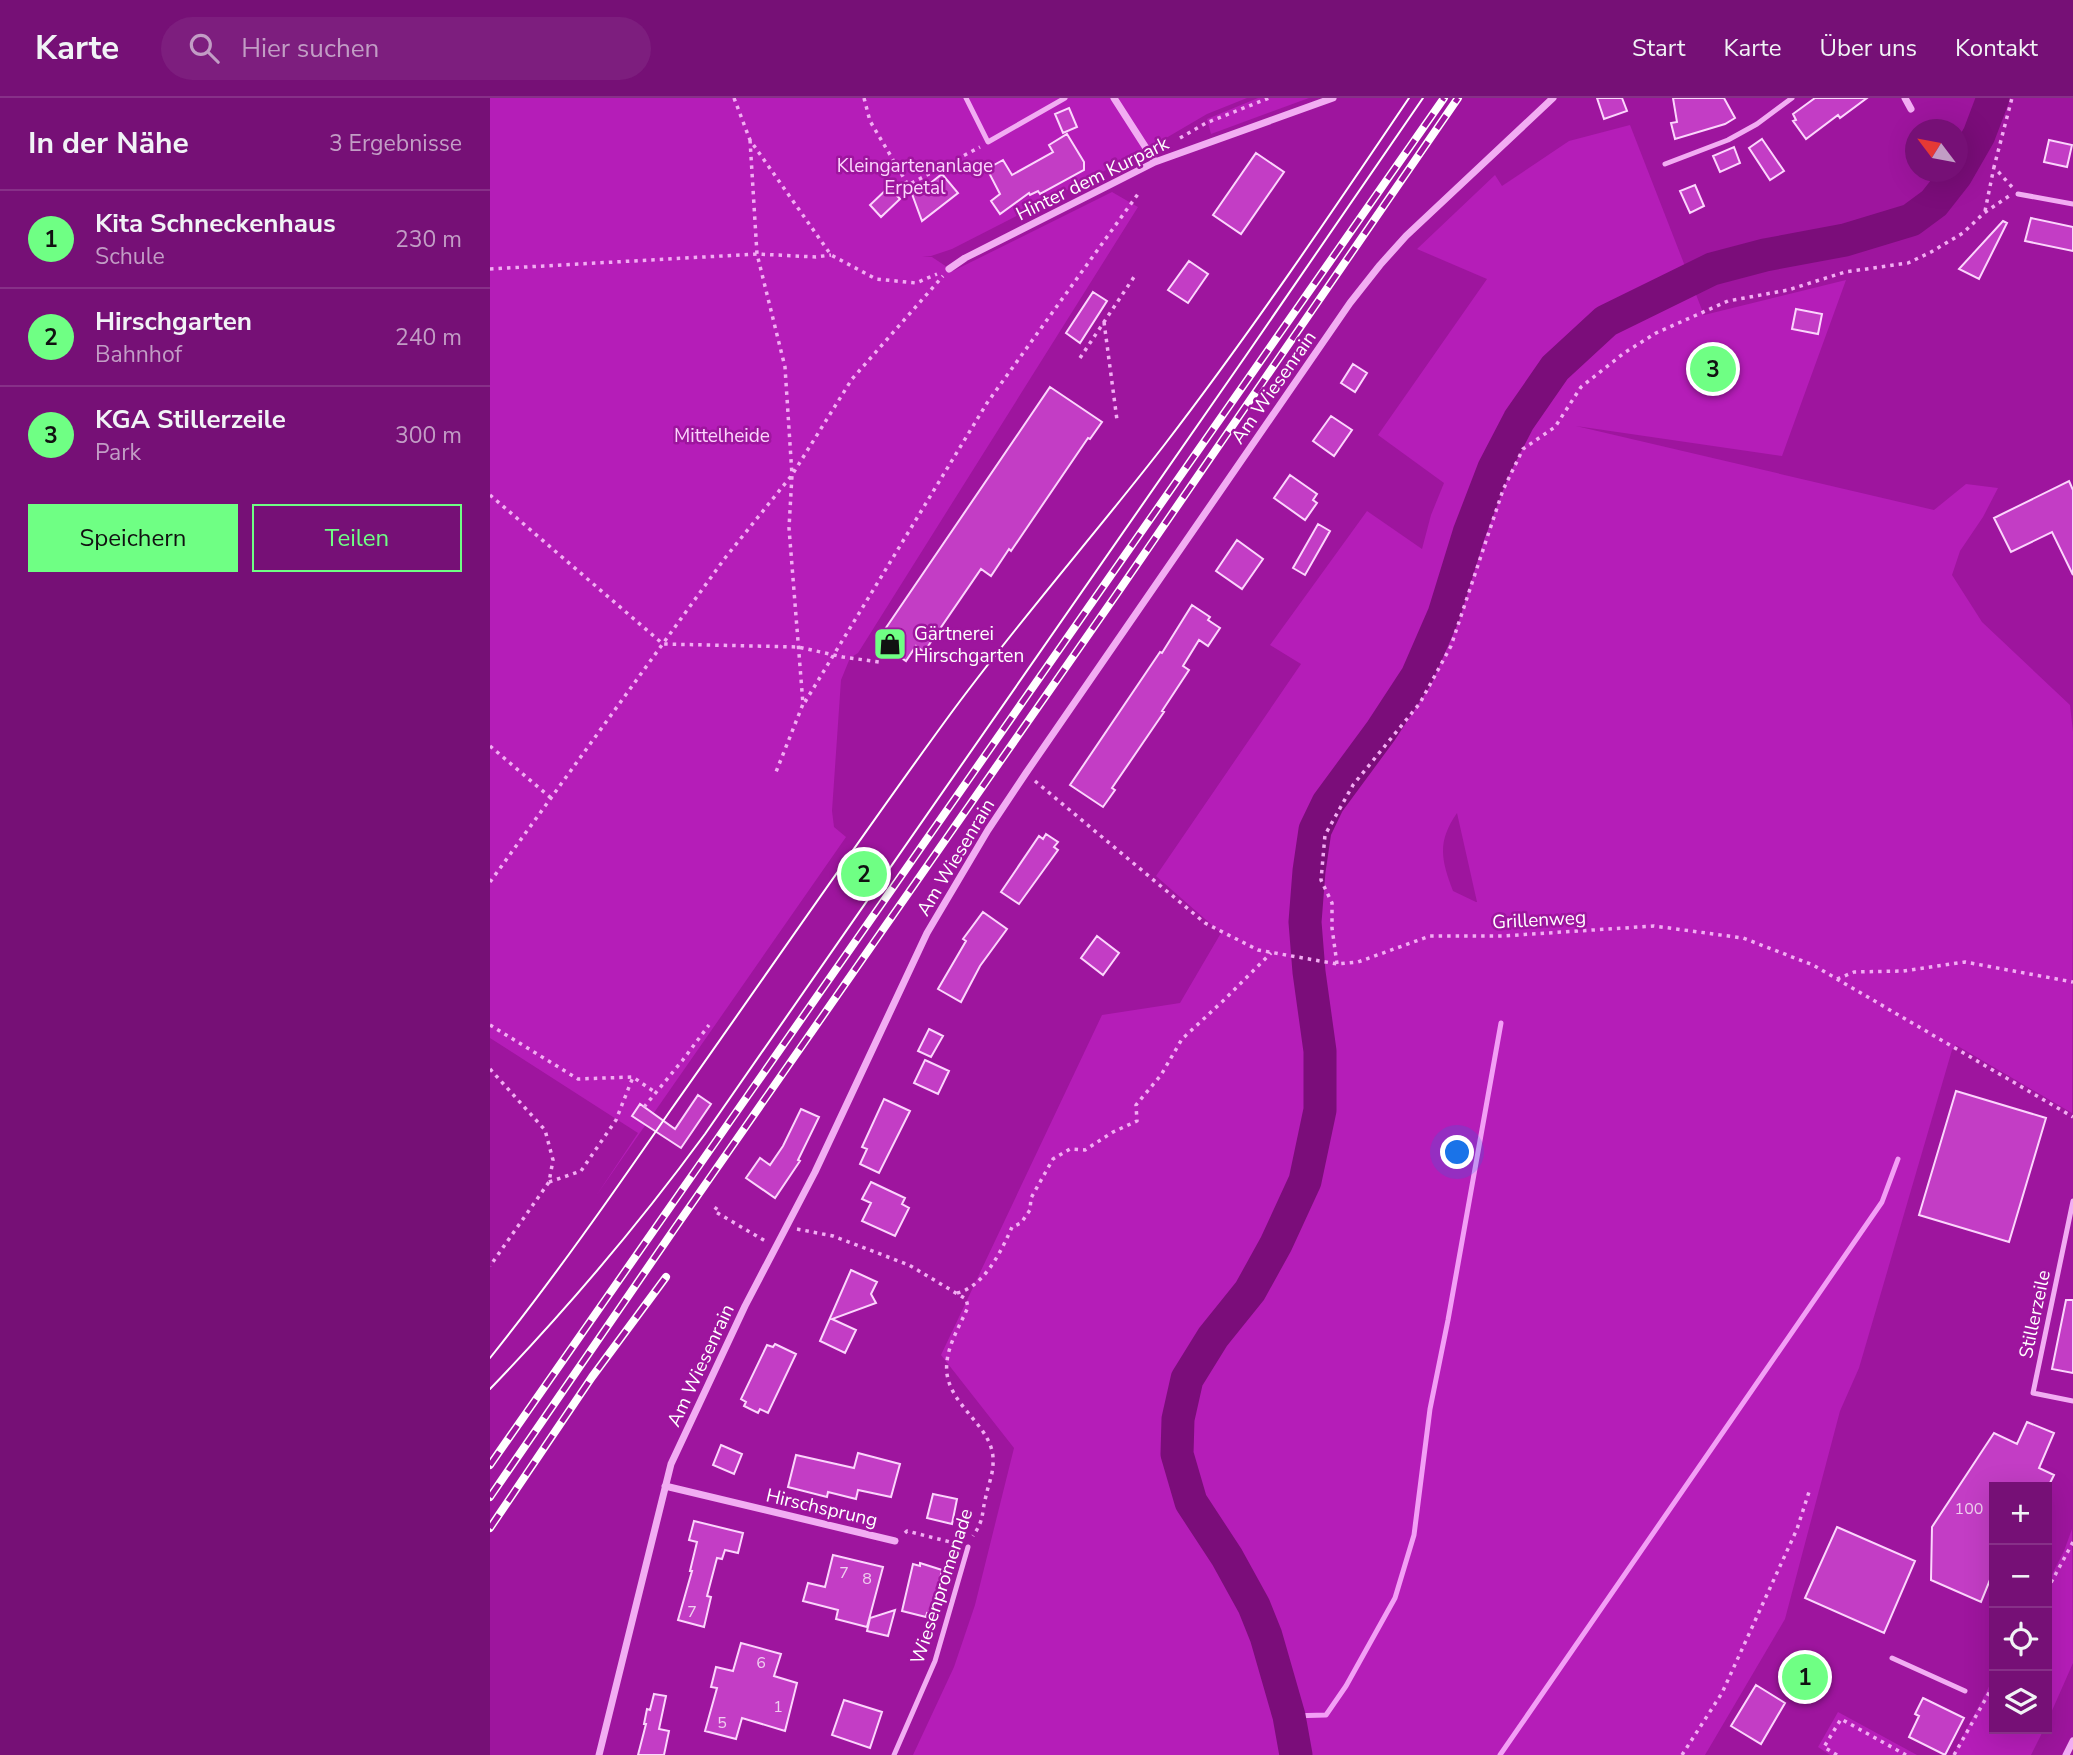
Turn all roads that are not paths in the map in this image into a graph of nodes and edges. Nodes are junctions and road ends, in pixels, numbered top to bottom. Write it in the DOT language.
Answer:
graph roads {
  1 [pos="966,98"];
  2 [pos="1065,98"];
  3 [pos="1114,98"];
  4 [pos="1333,98"];
  5 [pos="1553,98"];
  6 [pos="1792,98"];
  7 [pos="1905,98"];
  8 [pos="1911,109"];
  9 [pos="1155,162"];
  10 [pos="1665,163"];
  11 [pos="2018,194"];
  12 [pos="2073,204"];
  13 [pos="949,270"];
  14 [pos="2073,1201"];
  15 [pos="2073,1401"];
  16 [pos="665,1486"];
  17 [pos="895,1541"];
  18 [pos="968,1547"];
  19 [pos="1892,1658"];
  20 [pos="1965,1691"];
  21 [pos="2073,1741"];
  22 [pos="599,1755"];
  23 [pos="894,1755"];
  24 [pos="2066,1755"];
  1 -- 2 [label="lane"];
  3 -- 9 [label="street"];
  4 -- 9 [label="street, Hinter dem Kurpark"];
  5 -- 16 [label="street, Am Wiesenrain"];
  6 -- 10 [label="lane"];
  7 -- 8 [label="street"];
  9 -- 13 [label="street, Hinter dem Kurpark"];
  11 -- 12 [label="lane"];
  14 -- 15 [label="lane, Stillerzeile"];
  16 -- 17 [label="street, Hirschsprung"];
  16 -- 22 [label="street, Am Wiesenrain"];
  18 -- 23 [label="lane, Wiesenpromenade"];
  19 -- 20 [label="lane"];
  21 -- 24 [label="street"];
}
